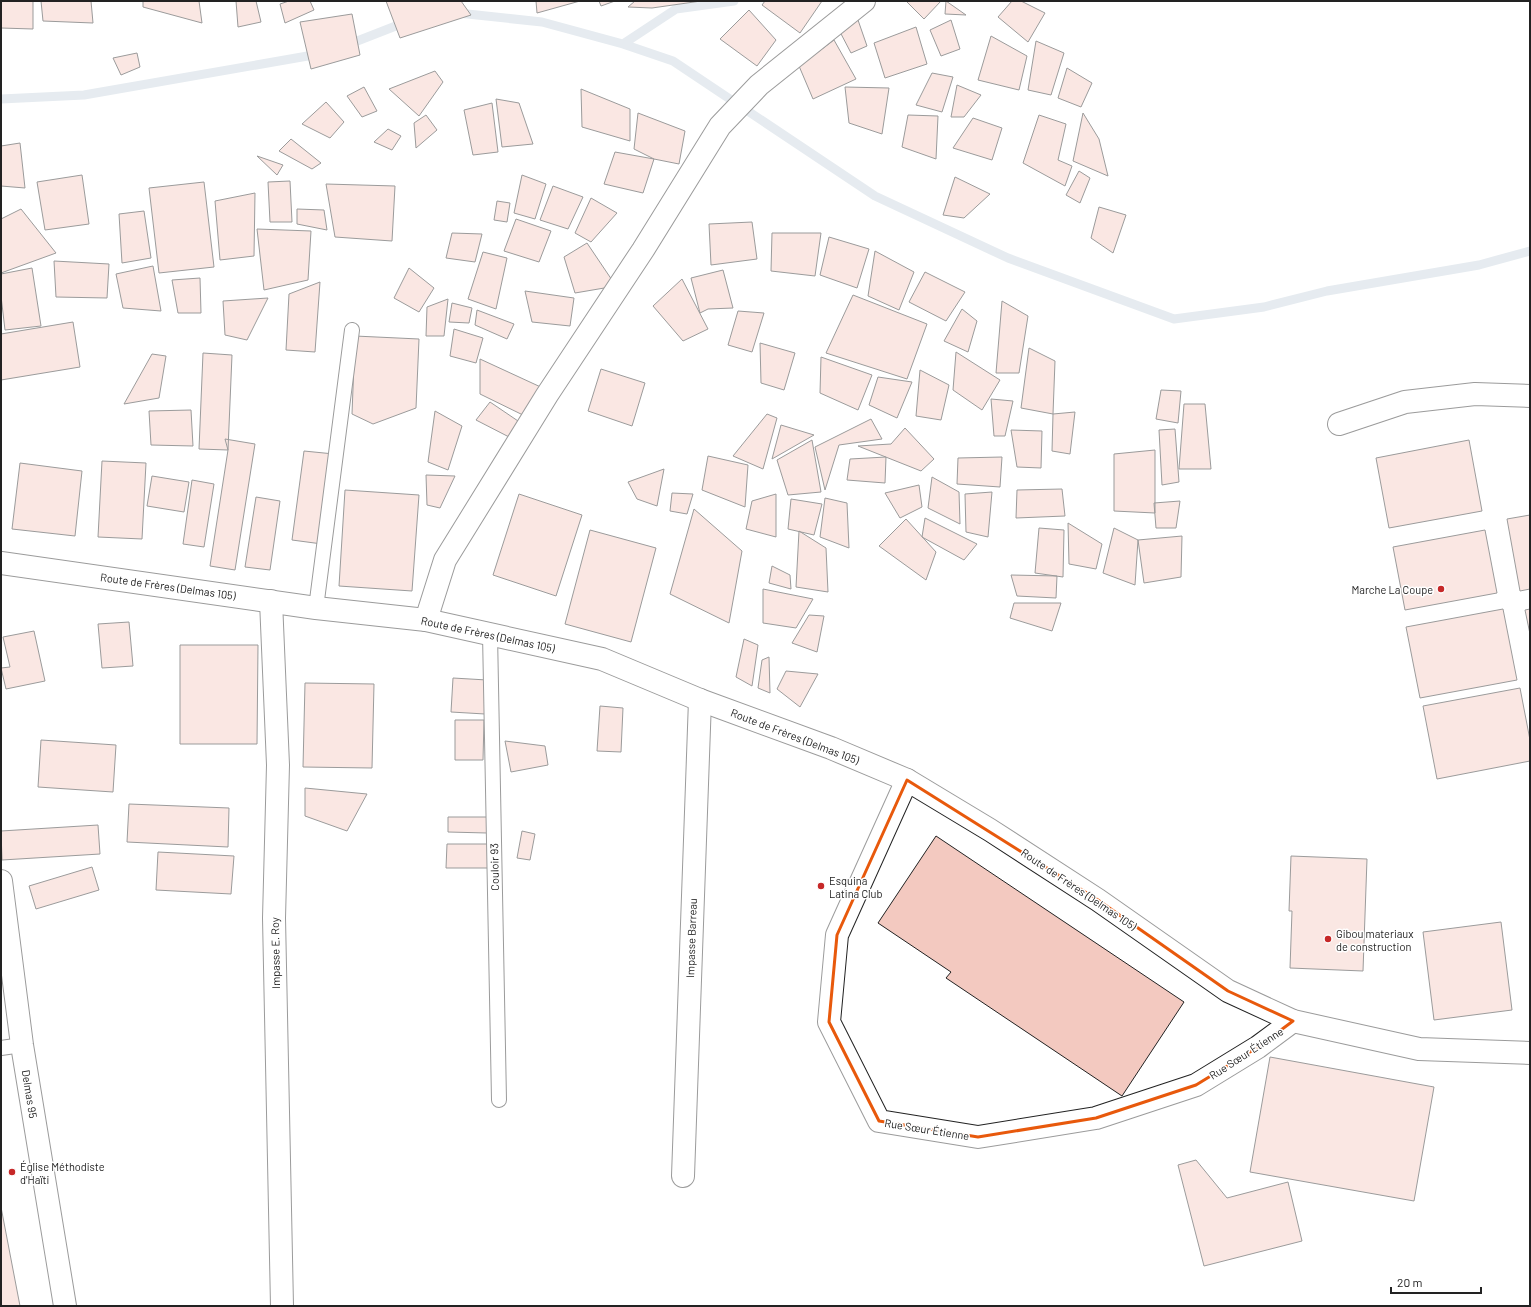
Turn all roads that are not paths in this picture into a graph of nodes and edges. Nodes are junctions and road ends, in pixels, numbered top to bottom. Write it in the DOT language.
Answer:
graph roads {
  1 [pos="864,1"];
  2 [pos="352,330"];
  3 [pos="1530,396"];
  4 [pos="1339,424"];
  5 [pos="1,563"];
  6 [pos="271,601"];
  7 [pos="316,608"];
  8 [pos="426,620"];
  9 [pos="490,634"];
  10 [pos="700,700"];
  11 [pos="907,780"];
  12 [pos="1,881"];
  13 [pos="1293,1021"];
  14 [pos="22,1045"];
  15 [pos="1,1048"];
  16 [pos="1530,1053"];
  17 [pos="499,1100"];
  18 [pos="683,1176"];
  19 [pos="65,1306"];
  20 [pos="282,1306"];
  1 -- 8 [label="street"];
  2 -- 7 [label="lane"];
  3 -- 4 [label="street"];
  5 -- 6 [label="street, Route de Frères (Delmas 105)"];
  6 -- 7 [label="street, Route de Frères (Delmas 105)"];
  6 -- 20 [label="street, Impasse E. Roy"];
  7 -- 8 [label="street, Route de Frères (Delmas 105)"];
  8 -- 9 [label="street, Route de Frères (Delmas 105)"];
  9 -- 10 [label="street, Route de Frères (Delmas 105)"];
  9 -- 17 [label="lane, Couloir 93"];
  10 -- 11 [label="street, Route de Frères (Delmas 105)"];
  10 -- 18 [label="street, Impasse Barreau"];
  11 -- 13 [label="street, Route de Frères (Delmas 105)"];
  11 -- 13 [label="street, Rue Sœur Étienne"];
  12 -- 14 [label="street, Delmas 95"];
  13 -- 16 [label="street, Route de Frères (Delmas 105)"];
  14 -- 15 [label="lane"];
  14 -- 19 [label="street, Delmas 95"];
}
